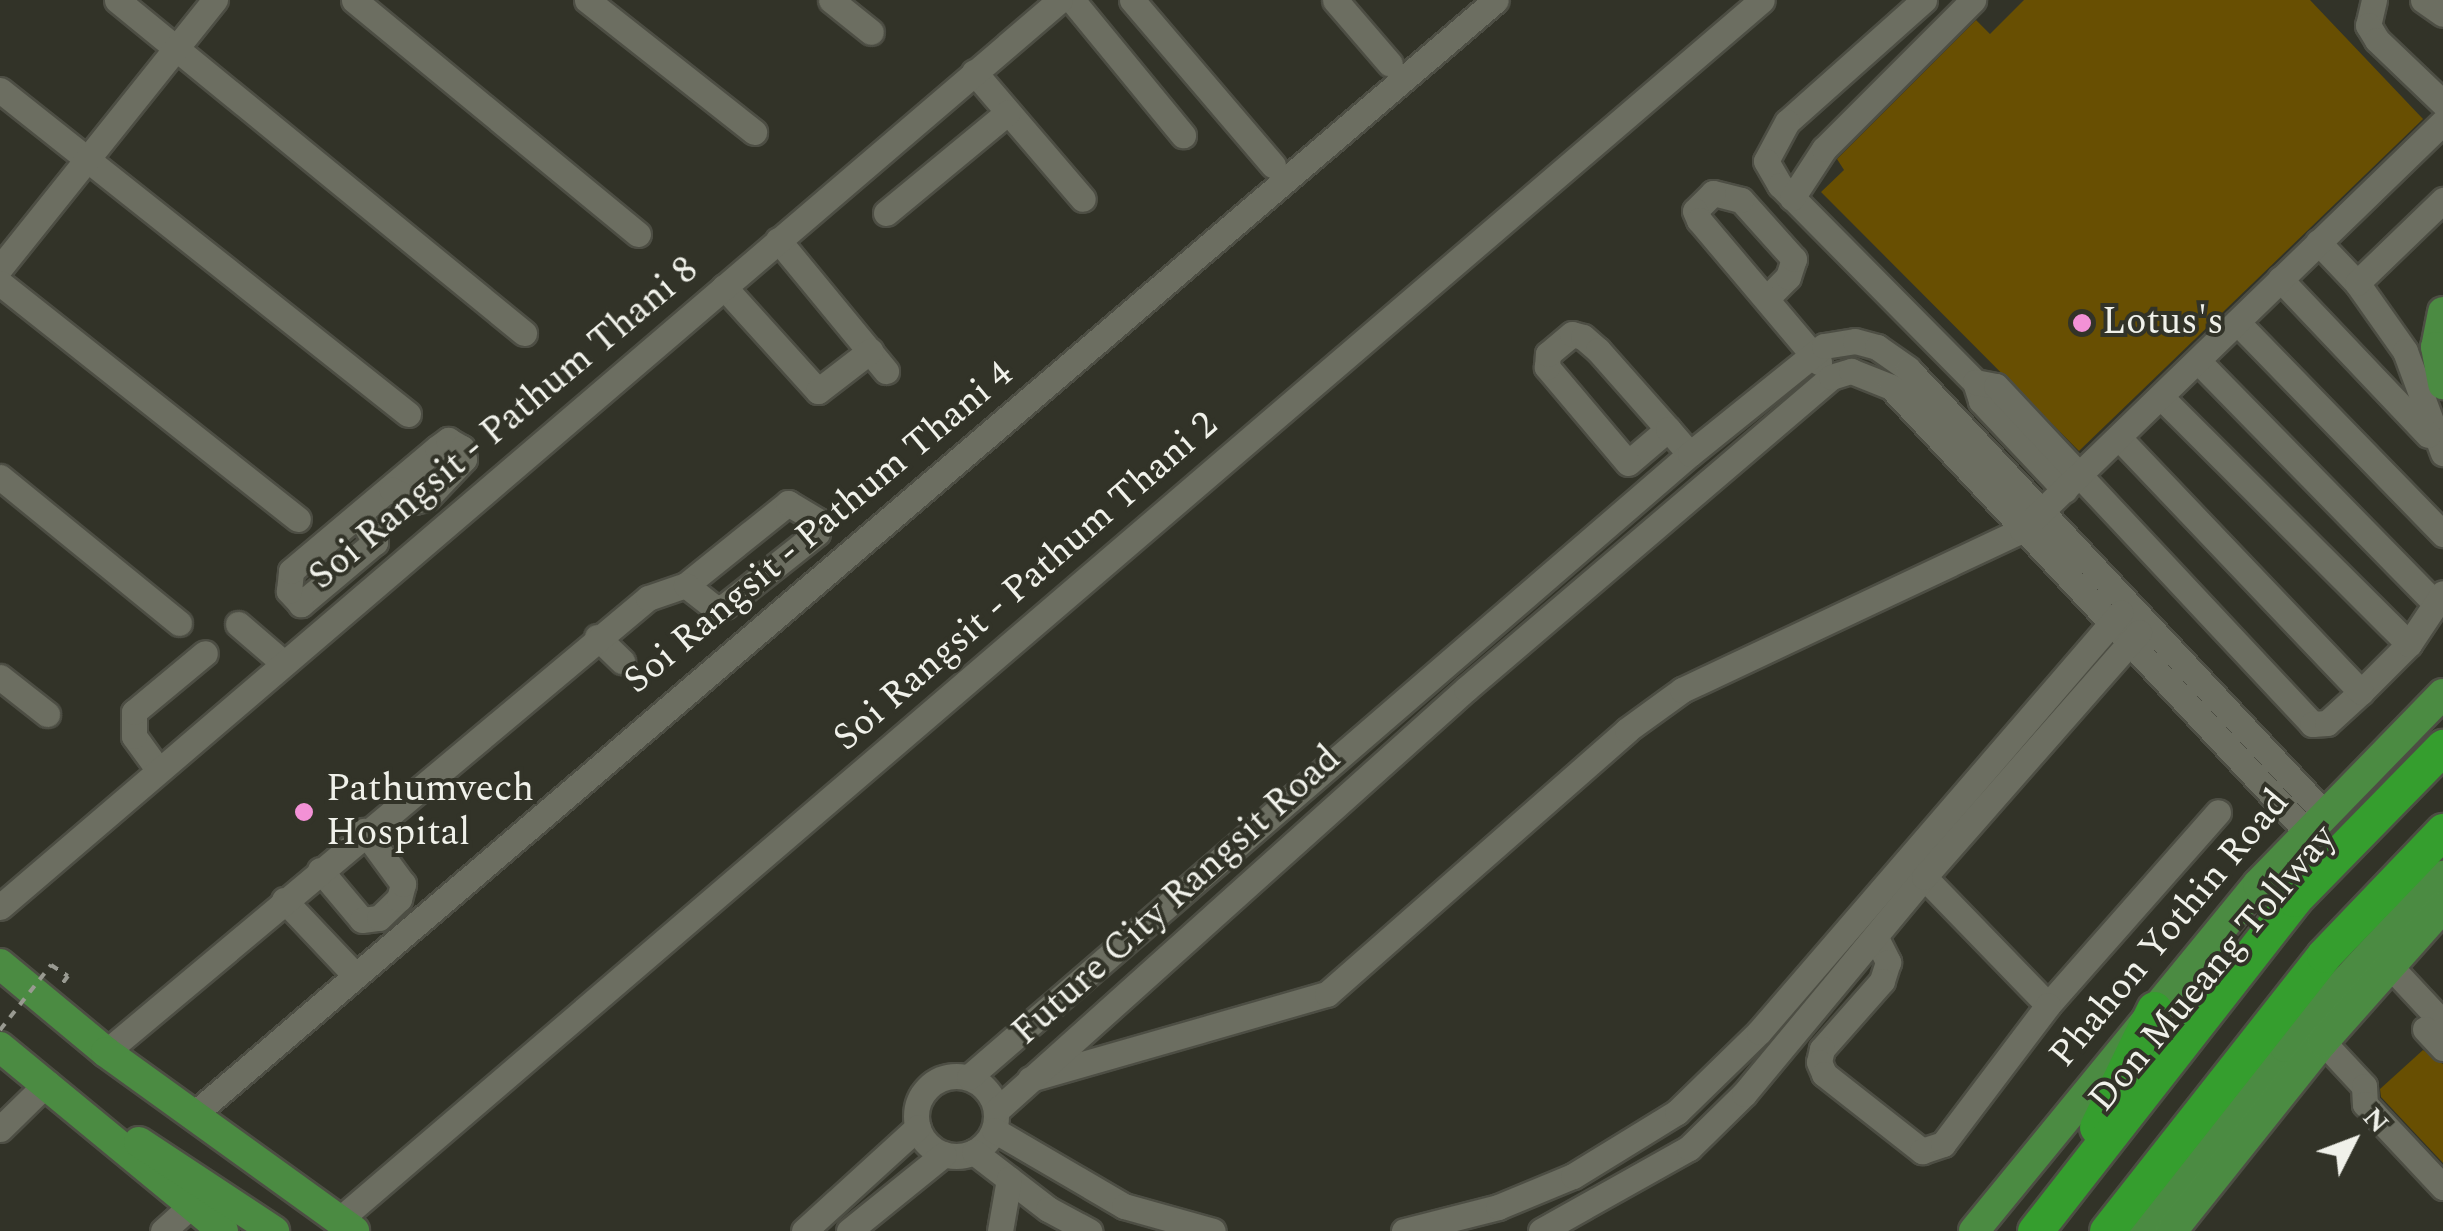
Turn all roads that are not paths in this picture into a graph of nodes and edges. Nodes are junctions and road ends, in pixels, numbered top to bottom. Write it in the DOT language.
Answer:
graph roads {
  1 [pos="117,0"];
  2 [pos="215,0"];
  3 [pos="354,0"];
  4 [pos="587,0"];
  5 [pos="831,0"];
  6 [pos="1060,0"];
  7 [pos="1072,0"];
  8 [pos="1132,0"];
  9 [pos="1335,0"];
  10 [pos="1496,0"];
  11 [pos="1762,0"];
  12 [pos="1924,0"];
  13 [pos="1973,0"];
  14 [pos="2374,0"];
  15 [pos="2423,0"];
  16 [pos="2443,14"];
  17 [pos="871,32"];
  18 [pos="176,48"];
  19 [pos="1390,64"];
  20 [pos="974,72"];
  21 [pos="0,90"];
  22 [pos="2443,103"];
  23 [pos="1008,112"];
  24 [pos="2443,122"];
  25 [pos="754,132"];
  26 [pos="1182,135"];
  27 [pos="88,161"];
  28 [pos="1273,165"];
  29 [pos="1792,198"];
  30 [pos="1082,199"];
  31 [pos="2443,200"];
  32 [pos="886,213"];
  33 [pos="638,234"];
  34 [pos="778,240"];
  35 [pos="2318,242"];
  36 [pos="0,268"];
  37 [pos="2280,279"];
  38 [pos="2357,282"];
  39 [pos="0,283"];
  40 [pos="724,287"];
  41 [pos="1768,297"];
  42 [pos="2443,312"];
  43 [pos="2237,322"];
  44 [pos="524,332"];
  45 [pos="1810,351"];
  46 [pos="2198,361"];
  47 [pos="1831,377"];
  48 [pos="2443,384"];
  49 [pos="2161,397"];
  50 [pos="408,414"];
  51 [pos="1668,428"];
  52 [pos="2119,438"];
  53 [pos="2442,452"];
  54 [pos="1690,454"];
  55 [pos="0,477"];
  56 [pos="2073,483"];
  57 [pos="392,490"];
  58 [pos="298,519"];
  59 [pos="2032,522"];
  60 [pos="2443,534"];
  61 [pos="686,586"];
  62 [pos="2439,599"];
  63 [pos="2119,614"];
  64 [pos="179,623"];
  65 [pos="238,624"];
  66 [pos="320,628"];
  67 [pos="2138,634"];
  68 [pos="597,637"];
  69 [pos="2409,644"];
  70 [pos="205,653"];
  71 [pos="282,661"];
  72 [pos="622,661"];
  73 [pos="1446,665"];
  74 [pos="2443,671"];
  75 [pos="0,677"];
  76 [pos="1466,689"];
  77 [pos="2361,692"];
  78 [pos="2443,694"];
  79 [pos="47,714"];
  80 [pos="2404,731"];
  81 [pos="2443,747"];
  82 [pos="2443,767"];
  83 [pos="157,768"];
  84 [pos="2218,812"];
  85 [pos="2315,822"];
  86 [pos="2443,830"];
  87 [pos="364,831"];
  88 [pos="2443,853"];
  89 [pos="320,870"];
  90 [pos="2443,876"];
  91 [pos="1924,877"];
  92 [pos="5,894"];
  93 [pos="284,900"];
  94 [pos="2443,907"];
  95 [pos="1876,938"];
  96 [pos="0,964"];
  97 [pos="2389,965"];
  98 [pos="354,974"];
  99 [pos="2048,1005"];
  100 [pos="2154,1009"];
  101 [pos="2434,1026"];
  102 [pos="1759,1032"];
  103 [pos="2183,1040"];
  104 [pos="2322,1042"];
  105 [pos="0,1046"];
  106 [pos="2443,1048"];
  107 [pos="1784,1050"];
  108 [pos="106,1052"];
  109 [pos="969,1077"];
  110 [pos="1026,1080"];
  111 [pos="46,1083"];
  112 [pos="79,1108"];
  113 [pos="192,1116"];
  114 [pos="995,1121"];
  115 [pos="918,1127"];
  116 [pos="0,1128"];
  117 [pos="2092,1137"];
  118 [pos="974,1152"];
  119 [pos="944,1154"];
  120 [pos="1010,1179"];
  121 [pos="2443,1188"];
  122 [pos="191,1206"];
  123 [pos="346,1226"];
  124 [pos="1546,1230"];
  125 [pos="162,1231"];
  126 [pos="223,1231"];
  127 [pos="274,1231"];
  128 [pos="804,1231"];
  129 [pos="848,1231"];
  130 [pos="1000,1231"];
  131 [pos="1090,1231"];
  132 [pos="1213,1231"];
  133 [pos="1404,1231"];
  134 [pos="1974,1231"];
  135 [pos="2018,1231"];
  136 [pos="2035,1231"];
  137 [pos="2055,1231"];
  138 [pos="2107,1231"];
  139 [pos="2118,1231"];
  140 [pos="2140,1231"];
  141 [pos="2172,1231"];
  1 -- 18 [label="street"];
  2 -- 18 [label="street"];
  3 -- 33 [label="street"];
  4 -- 25 [label="street"];
  5 -- 17 [label="street"];
  6 -- 20 [label="street, Soi Rangsit - Pathum Thani 8"];
  7 -- 26 [label="street"];
  8 -- 28 [label="street"];
  9 -- 19 [label="street"];
  10 -- 98 [label="street, Soi Rangsit - Pathum Thani 4"];
  11 -- 123 [label="street, Soi Rangsit - Pathum Thani 2"];
  12 -- 29 [label="street"];
  13 -- 29 [label="street"];
  14 -- 22 [label="street"];
  15 -- 16 [label="street"];
  18 -- 27 [label="street"];
  18 -- 44 [label="street"];
  20 -- 23 [label="street"];
  20 -- 34 [label="street, Soi Rangsit - Pathum Thani 8"];
  21 -- 27 [label="street"];
  23 -- 30 [label="street"];
  23 -- 32 [label="street"];
  24 -- 35 [label="street"];
  27 -- 36 [label="street"];
  27 -- 50 [label="street"];
  29 -- 56 [label="street"];
  31 -- 38 [label="street"];
  34 -- 40 [label="street, Soi Rangsit - Pathum Thani 8"];
  34 -- 40 [label="street"];
  35 -- 37 [label="street"];
  35 -- 38 [label="street"];
  37 -- 43 [label="street"];
  37 -- 53 [label="street"];
  38 -- 53 [label="street"];
  39 -- 58 [label="street"];
  40 -- 66 [label="street, Soi Rangsit - Pathum Thani 8"];
  41 -- 45 [label="street"];
  42 -- 48 [label="main road"];
  43 -- 46 [label="street"];
  43 -- 60 [label="street"];
  45 -- 47 [label="street"];
  45 -- 54 [label="street, Future City Rangsit Road"];
  45 -- 59 [label="street, Future City Rangsit Road"];
  46 -- 49 [label="street"];
  46 -- 62 [label="street"];
  47 -- 59 [label="street, Future City Rangsit Road"];
  47 -- 76 [label="street, Future City Rangsit Road"];
  49 -- 52 [label="street"];
  49 -- 69 [label="street"];
  51 -- 51 [label="street"];
  51 -- 54 [label="street"];
  52 -- 56 [label="street"];
  52 -- 77 [label="street"];
  54 -- 73 [label="street, Future City Rangsit Road"];
  55 -- 64 [label="street"];
  56 -- 59 [label="street"];
  56 -- 77 [label="street"];
  57 -- 66 [label="street"];
  59 -- 63 [label="street, Future City Rangsit Road"];
  59 -- 110 [label="street, Future City Rangsit Road"];
  61 -- 61 [label="street"];
  61 -- 68 [label="street"];
  62 -- 69 [label="street"];
  63 -- 67 [label="street, Future City Rangsit Road"];
  63 -- 102 [label="street"];
  65 -- 71 [label="street"];
  66 -- 71 [label="street, Soi Rangsit - Pathum Thani 8"];
  67 -- 85 [label="street, Future City Rangsit Road"];
  67 -- 91 [label="street"];
  68 -- 72 [label="street"];
  68 -- 87 [label="street"];
  69 -- 77 [label="street"];
  70 -- 83 [label="street"];
  71 -- 83 [label="street, Soi Rangsit - Pathum Thani 8"];
  73 -- 76 [label="street"];
  73 -- 109 [label="street, Future City Rangsit Road"];
  74 -- 80 [label="main road"];
  75 -- 79 [label="street"];
  76 -- 110 [label="street, Future City Rangsit Road"];
  78 -- 80 [label="main road, Phahon Yothin Road"];
  80 -- 85 [label="main road, Phahon Yothin Road"];
  81 -- 103 [label="highway, Phahon Yothin Road"];
  82 -- 137 [label="highway, Don Mueang Tollway"];
  83 -- 92 [label="street, Soi Rangsit - Pathum Thani 8"];
  84 -- 99 [label="street"];
  85 -- 100 [label="main road, Phahon Yothin Road"];
  86 -- 138 [label="highway, Don Mueang Tollway"];
  87 -- 89 [label="street"];
  87 -- 89 [label="street"];
  88 -- 139 [label="highway"];
  89 -- 93 [label="street"];
  90 -- 140 [label="main road"];
  91 -- 95 [label="street"];
  91 -- 99 [label="street"];
  93 -- 98 [label="street"];
  93 -- 108 [label="street"];
  94 -- 97 [label="main road"];
  95 -- 99 [label="street"];
  95 -- 107 [label="street"];
  96 -- 108 [label="main road"];
  97 -- 101 [label="street"];
  97 -- 104 [label="main road"];
  98 -- 113 [label="street, Soi Rangsit - Pathum Thani 4"];
  100 -- 117 [label="highway"];
  100 -- 134 [label="main road, Phahon Yothin Road"];
  101 -- 106 [label="street"];
  102 -- 107 [label="street"];
  102 -- 133 [label="street"];
  103 -- 117 [label="highway"];
  103 -- 136 [label="highway, Phahon Yothin Road"];
  104 -- 121 [label="street"];
  104 -- 141 [label="main road"];
  105 -- 111 [label="main road"];
  107 -- 124 [label="street"];
  108 -- 113 [label="main road"];
  109 -- 114 [label="street"];
  109 -- 115 [label="street, Future City Rangsit Road"];
  110 -- 114 [label="street"];
  111 -- 112 [label="main road"];
  111 -- 116 [label="street"];
  112 -- 122 [label="main road"];
  112 -- 127 [label="main road"];
  113 -- 123 [label="main road"];
  114 -- 118 [label="street"];
  114 -- 132 [label="street"];
  115 -- 119 [label="street"];
  115 -- 128 [label="street, Future City Rangsit Road"];
  117 -- 135 [label="highway"];
  118 -- 119 [label="street"];
  118 -- 120 [label="street"];
  119 -- 129 [label="street"];
  120 -- 130 [label="street"];
  120 -- 131 [label="street"];
  122 -- 125 [label="street"];
  122 -- 126 [label="main road"];
}
